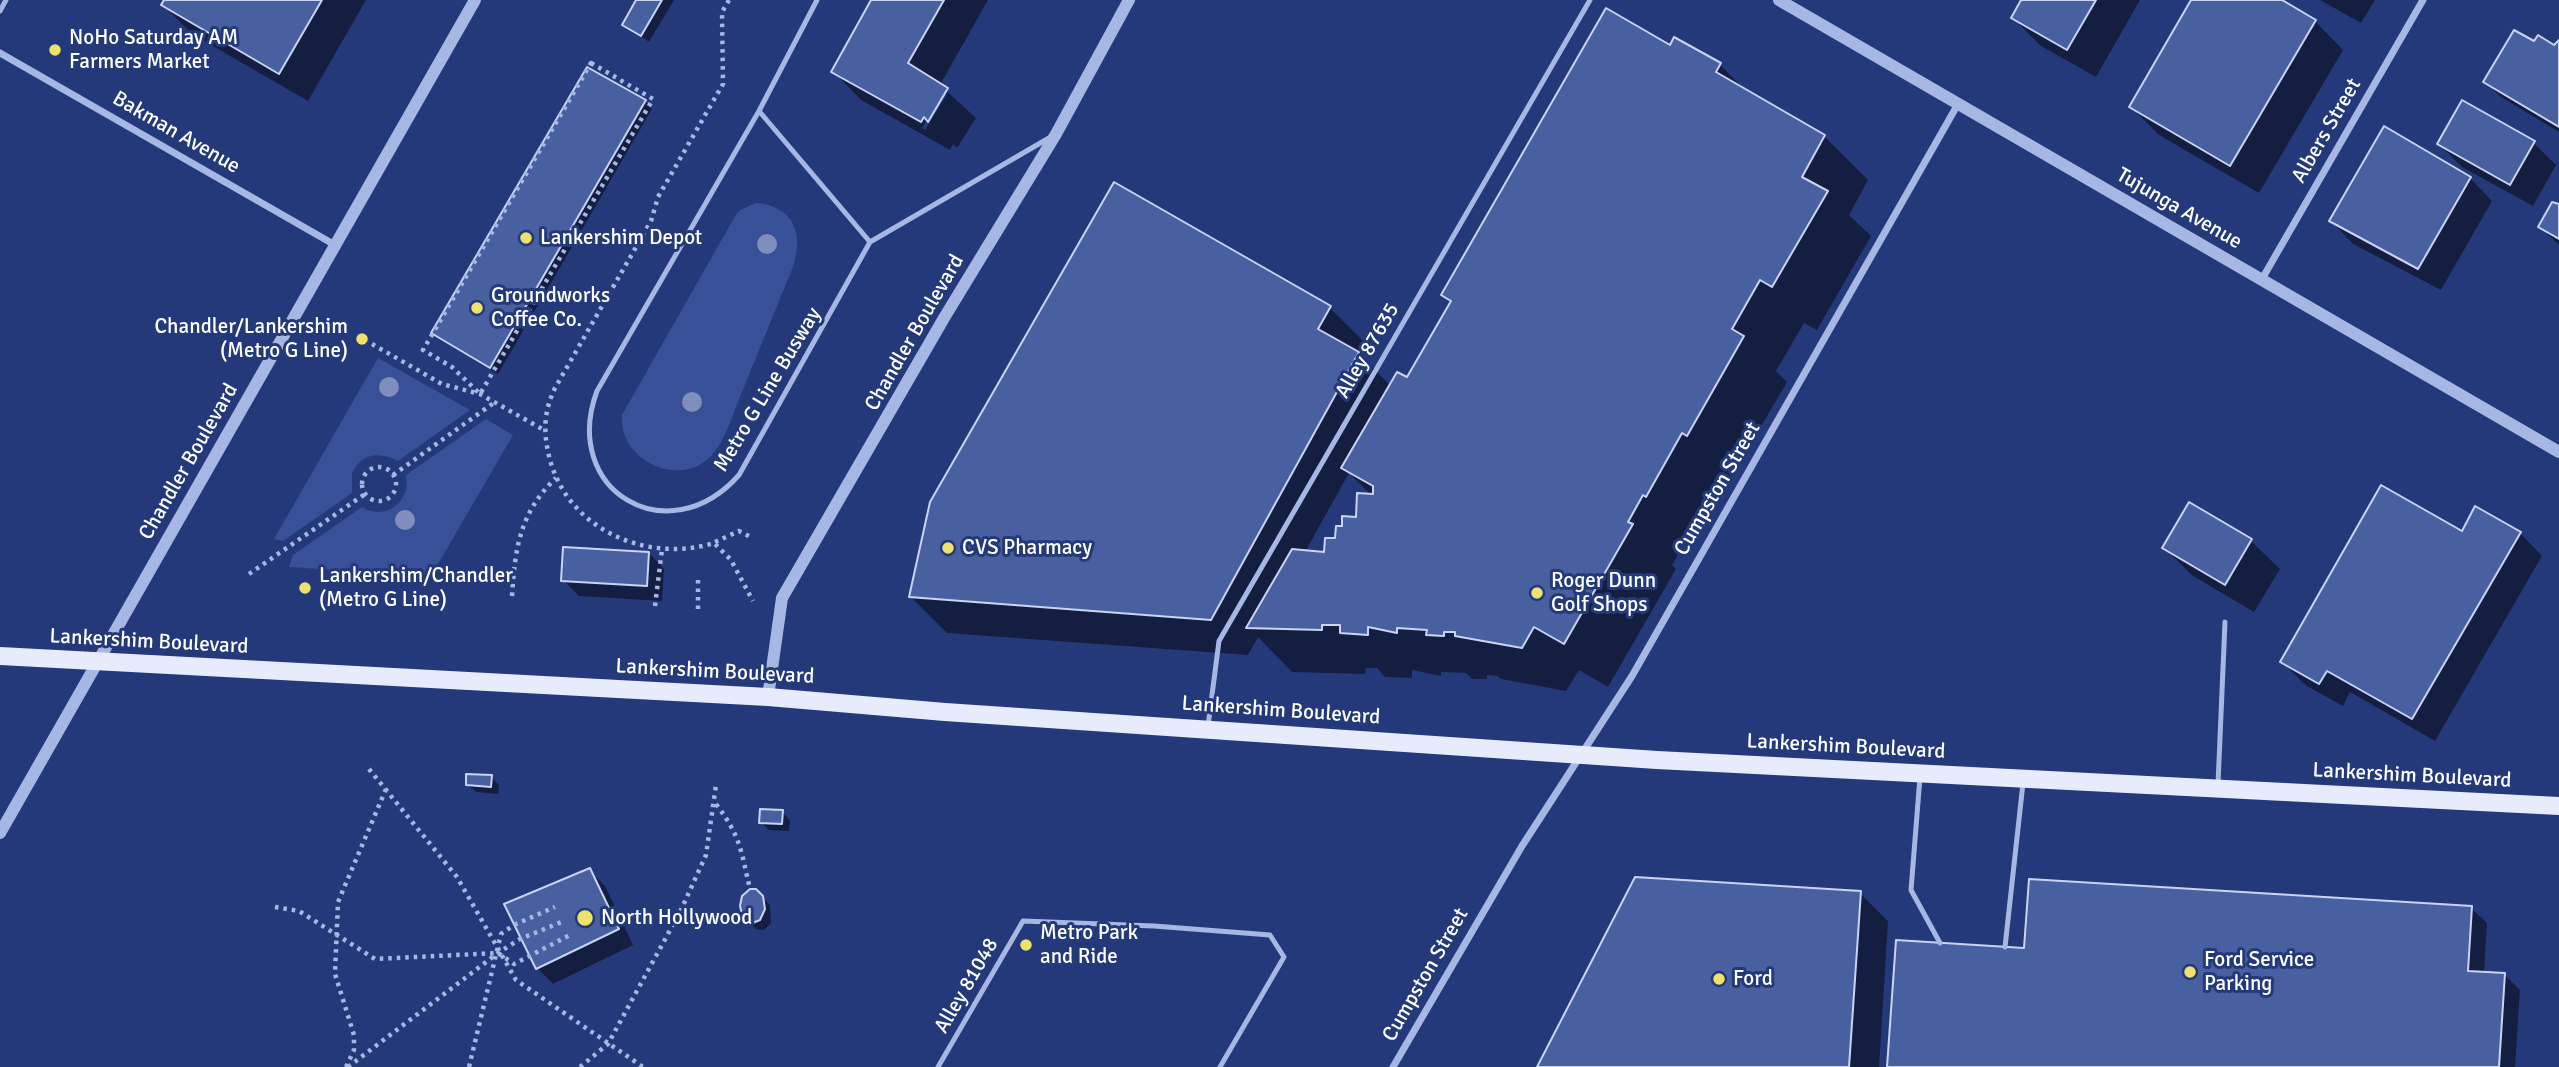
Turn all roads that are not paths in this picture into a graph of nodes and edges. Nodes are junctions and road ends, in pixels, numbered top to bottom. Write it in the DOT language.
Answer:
graph roads {
  1 [pos="6,0"];
  2 [pos="475,0"];
  3 [pos="817,0"];
  4 [pos="1129,0"];
  5 [pos="1590,0"];
  6 [pos="1779,0"];
  7 [pos="2423,0"];
  8 [pos="0,11"];
  9 [pos="0,53"];
  10 [pos="1958,104"];
  11 [pos="759,111"];
  12 [pos="1056,134"];
  13 [pos="870,242"];
  14 [pos="335,245"];
  15 [pos="2262,279"];
  16 [pos="2559,452"];
  17 [pos="2225,622"];
  18 [pos="0,656"];
  19 [pos="99,662"];
  20 [pos="768,697"];
  21 [pos="1208,730"];
  22 [pos="1583,754"];
  23 [pos="1920,774"];
  24 [pos="2023,779"];
  25 [pos="2218,791"];
  26 [pos="2559,806"];
  27 [pos="0,833"];
  28 [pos="1940,943"];
  29 [pos="2005,947"];
  30 [pos="938,1067"];
  31 [pos="1220,1067"];
  32 [pos="1393,1067"];
  1 -- 8 [label="lane"];
  2 -- 14 [label="street, Chandler Boulevard"];
  3 -- 11 [label="lane, Metro G Line Busway"];
  4 -- 12 [label="street, Chandler Boulevard"];
  5 -- 21 [label="lane, Alley 87635"];
  6 -- 10 [label="street, Tujunga Avenue"];
  7 -- 15 [label="street, Albers Street"];
  9 -- 14 [label="street, Bakman Avenue"];
  10 -- 15 [label="street, Tujunga Avenue"];
  10 -- 22 [label="street, Cumpston Street"];
  11 -- 13 [label="lane"];
  11 -- 13 [label="lane, Metro G Line Busway"];
  12 -- 13 [label="lane"];
  12 -- 20 [label="street, Chandler Boulevard"];
  14 -- 19 [label="street, Chandler Boulevard"];
  15 -- 16 [label="street, Tujunga Avenue"];
  17 -- 25 [label="lane"];
  18 -- 19 [label="main road, Lankershim Boulevard"];
  19 -- 20 [label="main road, Lankershim Boulevard"];
  19 -- 27 [label="street, Chandler Boulevard"];
  20 -- 21 [label="main road, Lankershim Boulevard"];
  21 -- 22 [label="main road, Lankershim Boulevard"];
  22 -- 23 [label="main road, Lankershim Boulevard"];
  22 -- 32 [label="street, Cumpston Street"];
  23 -- 24 [label="main road, Lankershim Boulevard"];
  23 -- 28 [label="lane"];
  24 -- 25 [label="main road, Lankershim Boulevard"];
  24 -- 29 [label="lane"];
  25 -- 26 [label="main road, Lankershim Boulevard"];
  30 -- 31 [label="lane, Alley 81048"];
}
